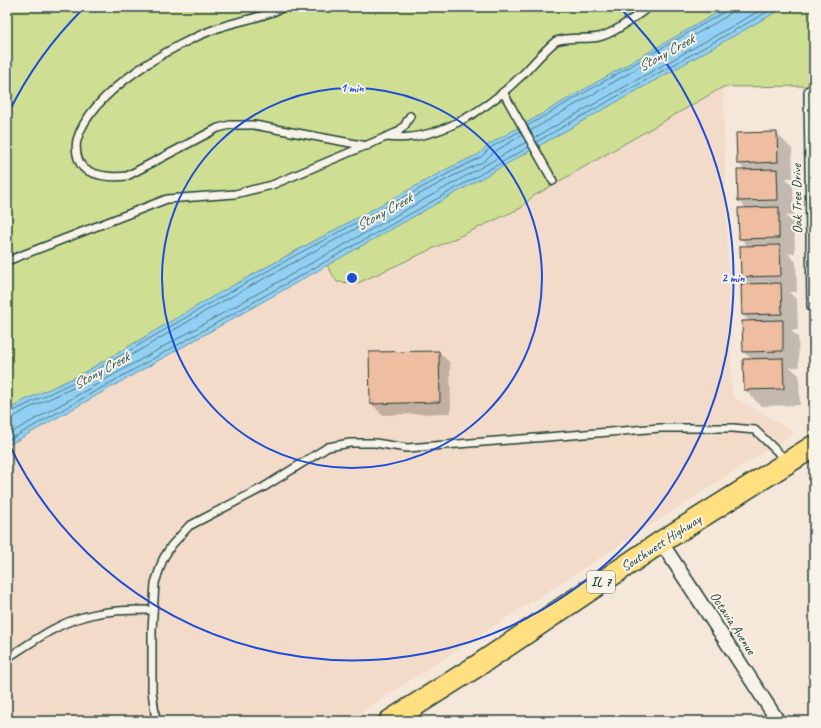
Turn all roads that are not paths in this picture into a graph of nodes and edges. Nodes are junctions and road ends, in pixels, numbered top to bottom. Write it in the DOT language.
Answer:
graph roads {
  1 [pos="284,7"];
  2 [pos="650,7"];
  3 [pos="503,92"];
  4 [pos="811,92"];
  5 [pos="410,116"];
  6 [pos="386,137"];
  7 [pos="367,146"];
  8 [pos="553,181"];
  9 [pos="7,261"];
  10 [pos="814,306"];
  11 [pos="814,446"];
  12 [pos="788,462"];
  13 [pos="661,542"];
  14 [pos="153,610"];
  15 [pos="7,658"];
  16 [pos="156,721"];
  17 [pos="390,721"];
  18 [pos="778,721"];
  1 -- 7 [label="lane"];
  2 -- 3 [label="lane"];
  3 -- 6 [label="lane"];
  3 -- 8 [label="lane"];
  4 -- 10 [label="street, Oak Tree Drive"];
  5 -- 6 [label="lane"];
  6 -- 7 [label="lane"];
  7 -- 9 [label="lane"];
  11 -- 12 [label="main road, Southwest Highway / IL 7"];
  12 -- 13 [label="main road, Southwest Highway / IL 7"];
  12 -- 14 [label="lane"];
  13 -- 17 [label="main road, Southwest Highway / IL 7"];
  13 -- 18 [label="street, Octavia Avenue"];
  14 -- 15 [label="lane"];
  14 -- 16 [label="lane"];
}
